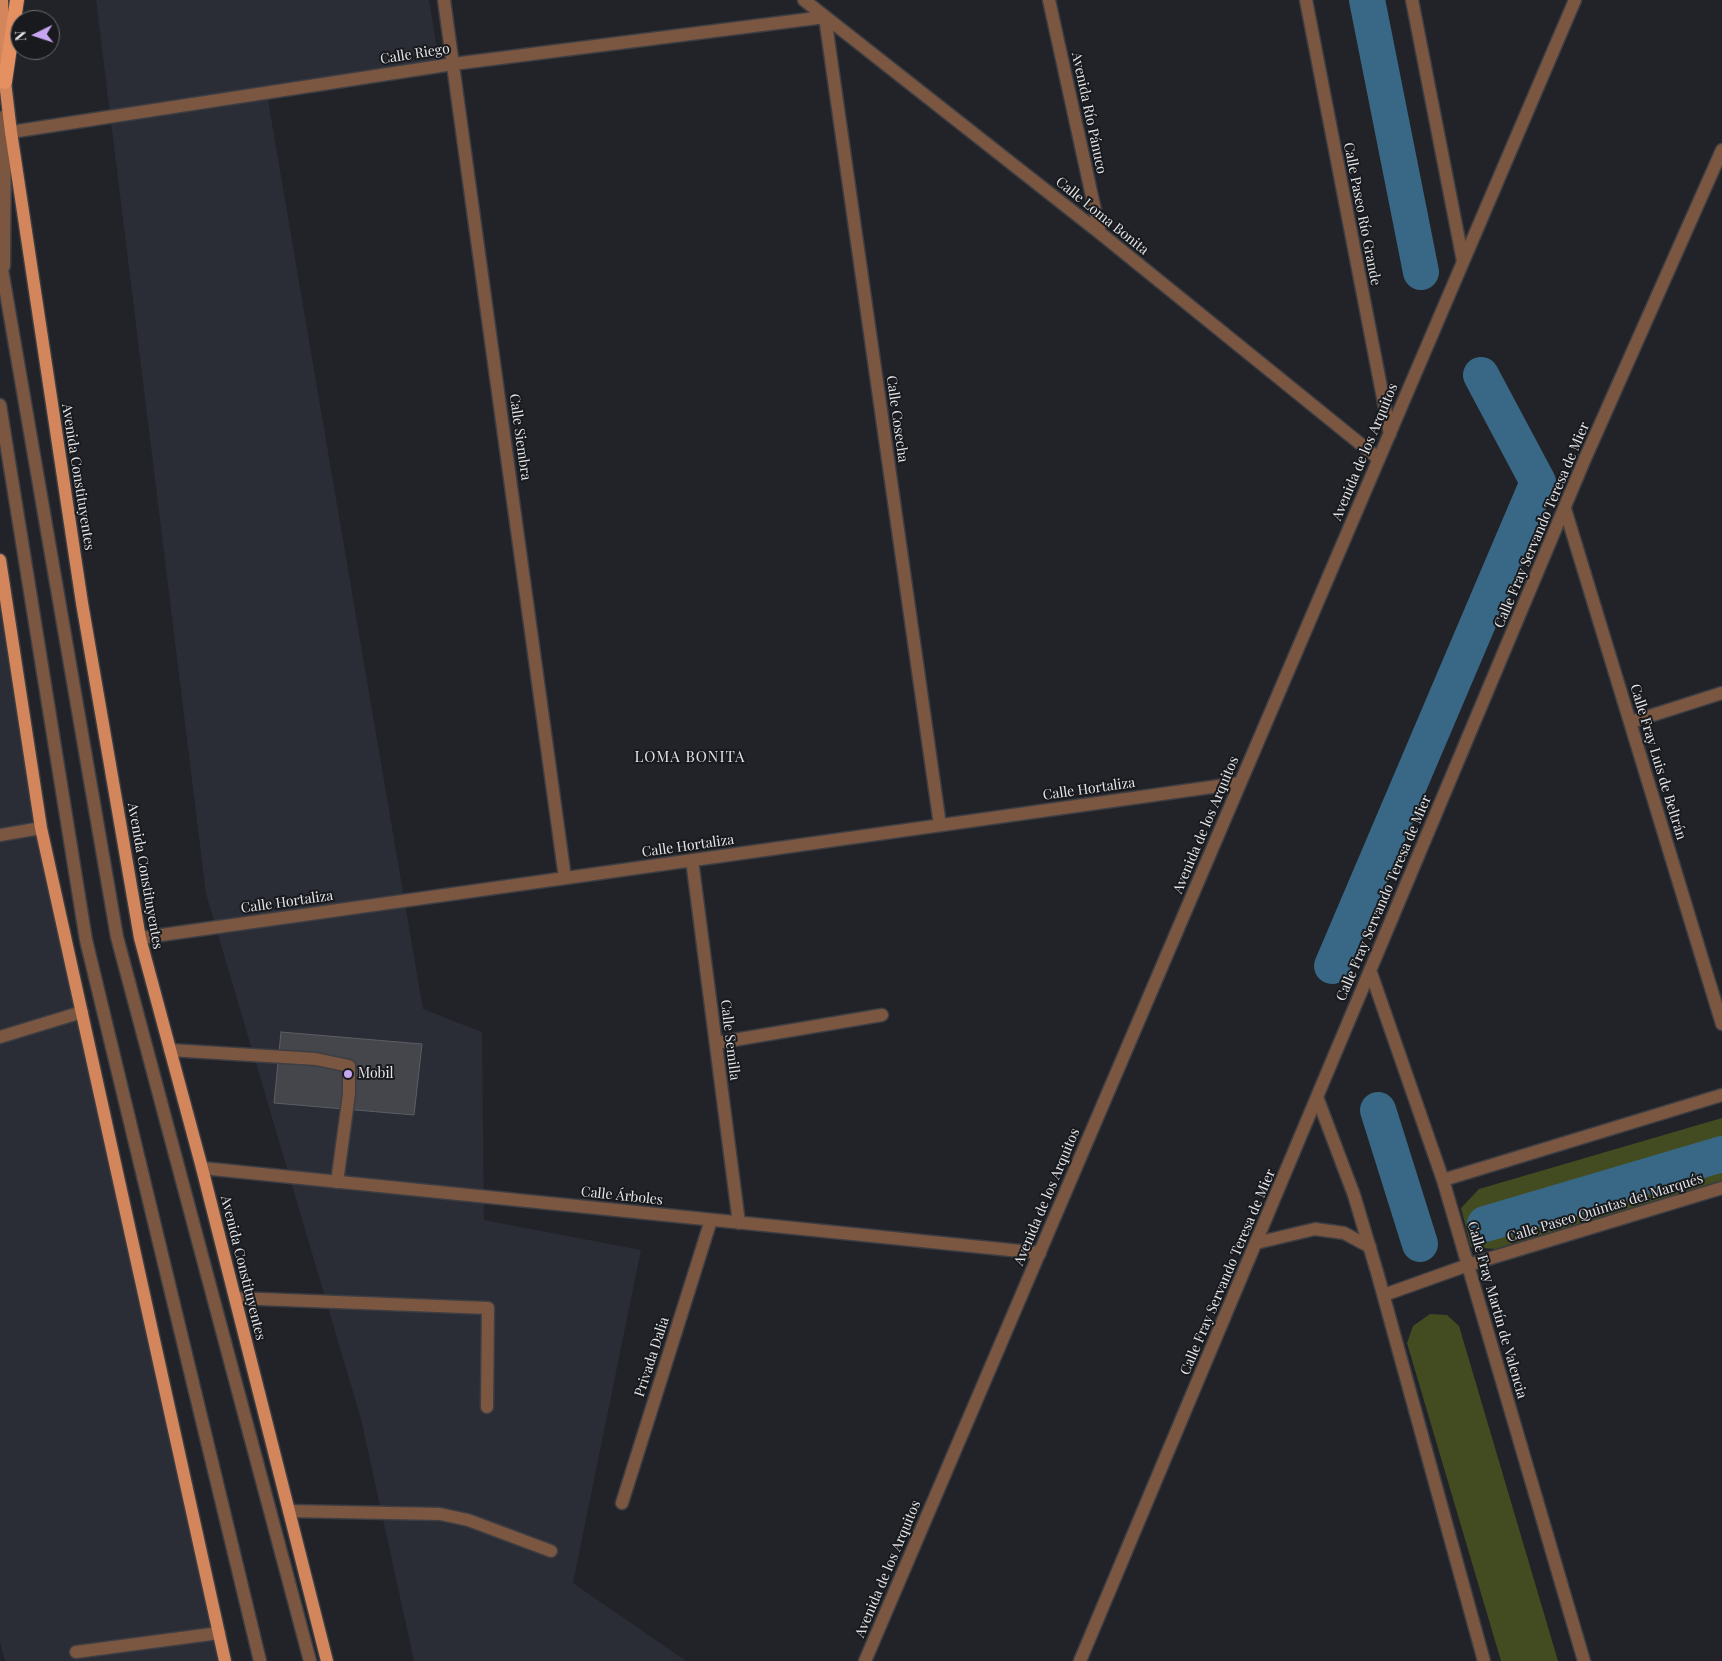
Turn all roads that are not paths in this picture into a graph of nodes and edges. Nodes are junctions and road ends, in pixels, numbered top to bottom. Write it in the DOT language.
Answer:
graph roads {
  1 [pos="2,0"];
  2 [pos="17,0"];
  3 [pos="444,0"];
  4 [pos="804,0"];
  5 [pos="1049,0"];
  6 [pos="1306,0"];
  7 [pos="1412,0"];
  8 [pos="1575,0"];
  9 [pos="825,17"];
  10 [pos="0,50"];
  11 [pos="453,64"];
  12 [pos="5,82"];
  13 [pos="11,132"];
  14 [pos="1722,150"];
  15 [pos="1100,233"];
  16 [pos="0,258"];
  17 [pos="1464,261"];
  18 [pos="4,281"];
  19 [pos="0,405"];
  20 [pos="1390,434"];
  21 [pos="1379,459"];
  22 [pos="1565,509"];
  23 [pos="0,560"];
  24 [pos="4,616"];
  25 [pos="1722,693"];
  26 [pos="1630,722"];
  27 [pos="1240,783"];
  28 [pos="940,825"];
  29 [pos="41,828"];
  30 [pos="0,836"];
  31 [pos="692,860"];
  32 [pos="565,878"];
  33 [pos="140,938"];
  34 [pos="1370,970"];
  35 [pos="82,1012"];
  36 [pos="882,1015"];
  37 [pos="1722,1024"];
  38 [pos="0,1037"];
  39 [pos="716,1043"];
  40 [pos="170,1050"];
  41 [pos="1722,1095"];
  42 [pos="1317,1097"];
  43 [pos="202,1168"];
  44 [pos="1444,1180"];
  45 [pos="337,1182"];
  46 [pos="1722,1188"];
  47 [pos="712,1220"];
  48 [pos="739,1223"];
  49 [pos="1256,1243"];
  50 [pos="1370,1247"];
  51 [pos="1040,1253"];
  52 [pos="1468,1265"];
  53 [pos="1384,1295"];
  54 [pos="235,1298"];
  55 [pos="486,1407"];
  56 [pos="622,1502"];
  57 [pos="289,1511"];
  58 [pos="550,1551"];
  59 [pos="219,1633"];
  60 [pos="76,1652"];
  61 [pos="225,1661"];
  62 [pos="260,1661"];
  63 [pos="310,1661"];
  64 [pos="327,1661"];
  65 [pos="864,1661"];
  66 [pos="1080,1661"];
  67 [pos="1484,1661"];
  68 [pos="1584,1661"];
  1 -- 12 [label="main road, Avenida Constituyentes"];
  2 -- 12 [label="highway"];
  3 -- 11 [label="street, Calle Siembra"];
  4 -- 9 [label="street, Calle Loma Bonita"];
  5 -- 15 [label="street, Avenida Río Pánuco"];
  6 -- 20 [label="street, Calle Paseo Río Grande"];
  7 -- 17 [label="street"];
  8 -- 17 [label="street, Avenida de los Arquitos"];
  9 -- 11 [label="street, Calle Riego"];
  9 -- 15 [label="street, Calle Loma Bonita"];
  9 -- 28 [label="street, Calle Cosecha"];
  10 -- 12 [label="street"];
  11 -- 13 [label="street, Calle Riego"];
  11 -- 32 [label="street, Calle Siembra"];
  12 -- 13 [label="main road, Avenida Constituyentes"];
  12 -- 18 [label="street"];
  13 -- 33 [label="main road, Avenida Constituyentes"];
  14 -- 22 [label="street, Calle Fray Servando Teresa de Mier"];
  15 -- 21 [label="street, Calle Loma Bonita"];
  16 -- 18 [label="street"];
  17 -- 20 [label="street, Avenida de los Arquitos"];
  18 -- 63 [label="street"];
  19 -- 62 [label="street"];
  20 -- 21 [label="street, Avenida de los Arquitos"];
  21 -- 27 [label="street, Avenida de los Arquitos"];
  22 -- 26 [label="street, Calle Fray Luis de Beltrán"];
  22 -- 34 [label="street, Calle Fray Servando Teresa de Mier"];
  23 -- 24 [label="main road"];
  24 -- 29 [label="main road"];
  25 -- 26 [label="street"];
  26 -- 37 [label="street, Calle Fray Luis de Beltrán"];
  27 -- 28 [label="street, Calle Hortaliza"];
  27 -- 51 [label="street, Avenida de los Arquitos"];
  28 -- 31 [label="street, Calle Hortaliza"];
  29 -- 30 [label="street"];
  29 -- 35 [label="main road"];
  31 -- 32 [label="street, Calle Hortaliza"];
  31 -- 39 [label="street, Calle Semilla"];
  32 -- 33 [label="street, Calle Hortaliza"];
  33 -- 40 [label="main road, Avenida Constituyentes"];
  34 -- 42 [label="street, Calle Fray Servando Teresa de Mier"];
  34 -- 44 [label="street, Calle Fray Martín de Valencia"];
  35 -- 38 [label="street"];
  35 -- 59 [label="main road"];
  36 -- 39 [label="street"];
  39 -- 48 [label="street, Calle Semilla"];
  40 -- 43 [label="main road, Avenida Constituyentes"];
  40 -- 45 [label="street"];
  41 -- 44 [label="street"];
  42 -- 49 [label="street, Calle Fray Servando Teresa de Mier"];
  42 -- 50 [label="street"];
  43 -- 45 [label="street, Calle Árboles"];
  43 -- 54 [label="main road, Avenida Constituyentes"];
  44 -- 52 [label="street, Calle Fray Martín de Valencia"];
  45 -- 47 [label="street, Calle Árboles"];
  46 -- 52 [label="street, Calle Paseo Quintas del Marqués"];
  47 -- 48 [label="street, Calle Árboles"];
  47 -- 56 [label="street, Privada Dalia"];
  48 -- 51 [label="street, Calle Árboles"];
  49 -- 50 [label="street"];
  49 -- 66 [label="street, Calle Fray Servando Teresa de Mier"];
  50 -- 53 [label="street"];
  51 -- 65 [label="street, Avenida de los Arquitos"];
  52 -- 53 [label="street, Calle Paseo Quintas del Marqués"];
  52 -- 68 [label="street, Calle Fray Martín de Valencia"];
  53 -- 67 [label="street"];
  54 -- 55 [label="street"];
  54 -- 57 [label="main road, Avenida Constituyentes"];
  57 -- 58 [label="street"];
  57 -- 64 [label="main road, Avenida Constituyentes"];
  59 -- 60 [label="street"];
  59 -- 61 [label="main road"];
}
